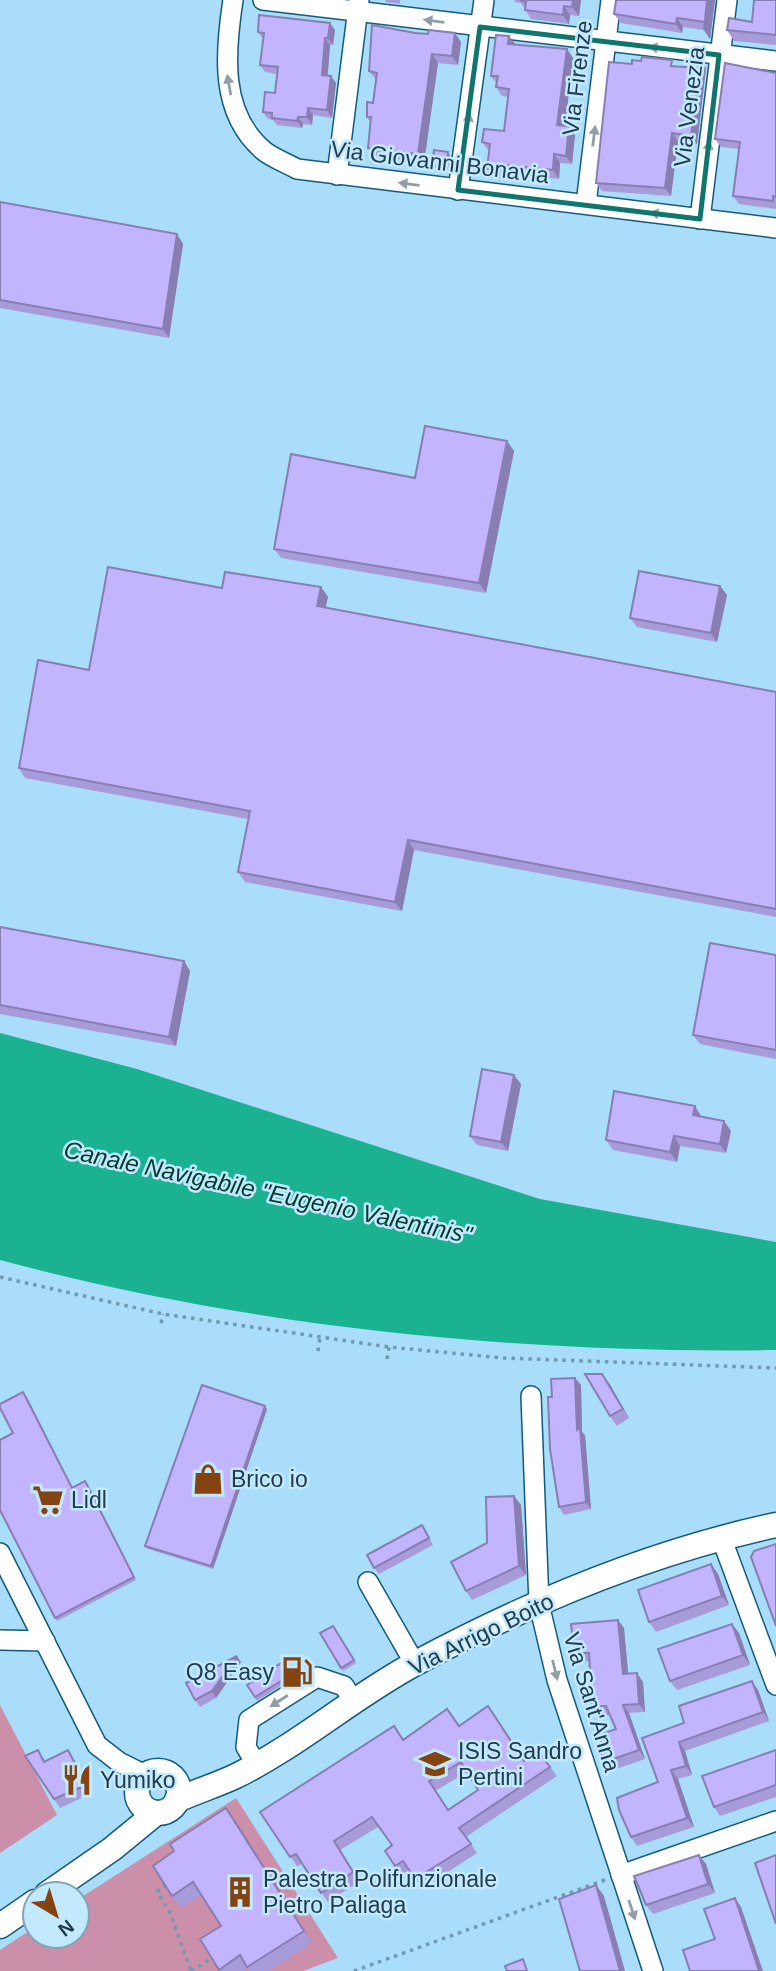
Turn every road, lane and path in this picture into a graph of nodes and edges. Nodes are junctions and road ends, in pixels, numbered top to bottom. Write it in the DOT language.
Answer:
graph roads {
  1 [pos="233,0"];
  2 [pos="263,0"];
  3 [pos="484,0"];
  4 [pos="611,0"];
  5 [pos="727,0"];
  6 [pos="358,6"];
  7 [pos="481,27"];
  8 [pos="606,42"];
  9 [pos="719,54"];
  10 [pos="776,61"];
  11 [pos="337,175"];
  12 [pos="458,190"];
  13 [pos="586,204"];
  14 [pos="700,219"];
  15 [pos="776,228"];
  16 [pos="0,1277"];
  17 [pos="163,1314"];
  18 [pos="161,1324"];
  19 [pos="320,1338"];
  20 [pos="389,1347"];
  21 [pos="318,1351"];
  22 [pos="387,1359"];
  23 [pos="776,1368"];
  24 [pos="531,1396"];
  25 [pos="776,1525"];
  26 [pos="721,1537"];
  27 [pos="0,1553"];
  28 [pos="368,1582"];
  29 [pos="539,1604"];
  30 [pos="0,1640"];
  31 [pos="45,1641"];
  32 [pos="415,1664"];
  33 [pos="776,1685"];
  34 [pos="354,1702"];
  35 [pos="256,1764"];
  36 [pos="178,1793"];
  37 [pos="145,1796"];
  38 [pos="776,1821"];
  39 [pos="621,1875"];
  40 [pos="68,1880"];
  41 [pos="166,1884"];
  42 [pos="21,1912"];
  43 [pos="0,1926"];
  44 [pos="212,1958"];
  45 [pos="191,1971"];
  46 [pos="354,1971"];
  47 [pos="653,1971"];
  11 -- 1 [label="street, Via Giovanni Bonavia, one-way"];
  2 -- 6 [label="street"];
  3 -- 7 [label="street"];
  4 -- 8 [label="street, Via Firenze"];
  5 -- 9 [label="street, Via Venezia"];
  7 -- 6 [label="street, one-way"];
  6 -- 11 [label="street"];
  7 -- 8 [label="street"];
  12 -- 7 [label="street, one-way"];
  9 -- 8 [label="street, one-way"];
  13 -- 8 [label="street, Via Firenze, one-way"];
  9 -- 10 [label="street"];
  14 -- 9 [label="street, Via Venezia, one-way"];
  12 -- 11 [label="street, Via Giovanni Bonavia, one-way"];
  12 -- 13 [label="street, Via Giovanni Bonavia"];
  14 -- 13 [label="street, Via Giovanni Bonavia, one-way"];
  14 -- 15 [label="street, Via Giovanni Bonavia"];
  16 -- 17 [label="path"];
  17 -- 18 [label="path"];
  17 -- 19 [label="path"];
  19 -- 20 [label="path"];
  19 -- 21 [label="path"];
  20 -- 22 [label="path"];
  20 -- 23 [label="path"];
  24 -- 29 [label="street, Via Sant'Anna"];
  25 -- 26 [label="main road, Via Arrigo Boito"];
  26 -- 29 [label="main road, Via Arrigo Boito"];
  26 -- 33 [label="street"];
  27 -- 31 [label="street"];
  28 -- 32 [label="street"];
  29 -- 32 [label="main road, Via Arrigo Boito"];
  29 -- 39 [label="street, Via Sant'Anna, one-way"];
  30 -- 31 [label="street"];
  31 -- 37 [label="street"];
  32 -- 34 [label="main road, Via Arrigo Boito"];
  34 -- 35 [label="main road, Via Arrigo Boito"];
  34 -- 35 [label="street, one-way"];
  35 -- 36 [label="main road, Via Arrigo Boito"];
  36 -- 37 [label="main road, Via Arrigo Boito"];
  36 -- 37 [label="main road"];
  37 -- 40 [label="main road"];
  38 -- 39 [label="street"];
  39 -- 46 [label="path"];
  39 -- 47 [label="street, Via Sant'Anna, one-way"];
  41 -- 45 [label="path"];
  42 -- 43 [label="main road"];
  44 -- 45 [label="path"];
}
